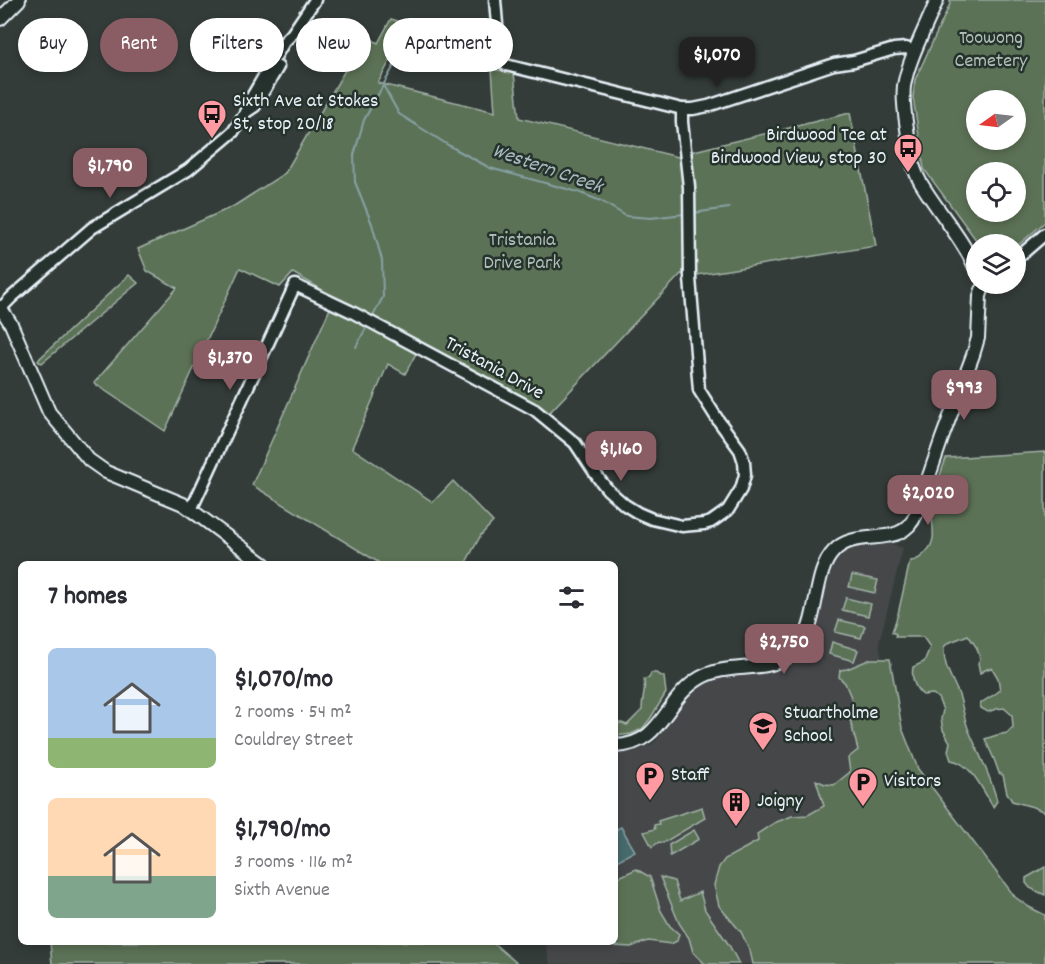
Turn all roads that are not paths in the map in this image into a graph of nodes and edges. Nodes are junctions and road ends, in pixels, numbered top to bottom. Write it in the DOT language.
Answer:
graph roads {
  1 [pos="19,0"];
  2 [pos="315,0"];
  3 [pos="495,0"];
  4 [pos="937,0"];
  5 [pos="0,19"];
  6 [pos="915,51"];
  7 [pos="682,109"];
  8 [pos="1045,234"];
  9 [pos="966,250"];
  10 [pos="1026,250"];
  11 [pos="980,294"];
  12 [pos="1,308"];
  13 [pos="191,510"];
  14 [pos="260,561"];
  15 [pos="618,746"];
  1 -- 5 [label="main road"];
  2 -- 12 [label="street"];
  3 -- 7 [label="street"];
  4 -- 6 [label="main road"];
  6 -- 7 [label="street"];
  6 -- 9 [label="main road"];
  7 -- 13 [label="street, Tristania Drive"];
  8 -- 10 [label="street"];
  11 -- 15 [label="main road"];
  12 -- 13 [label="main road"];
  13 -- 14 [label="main road"];
}
